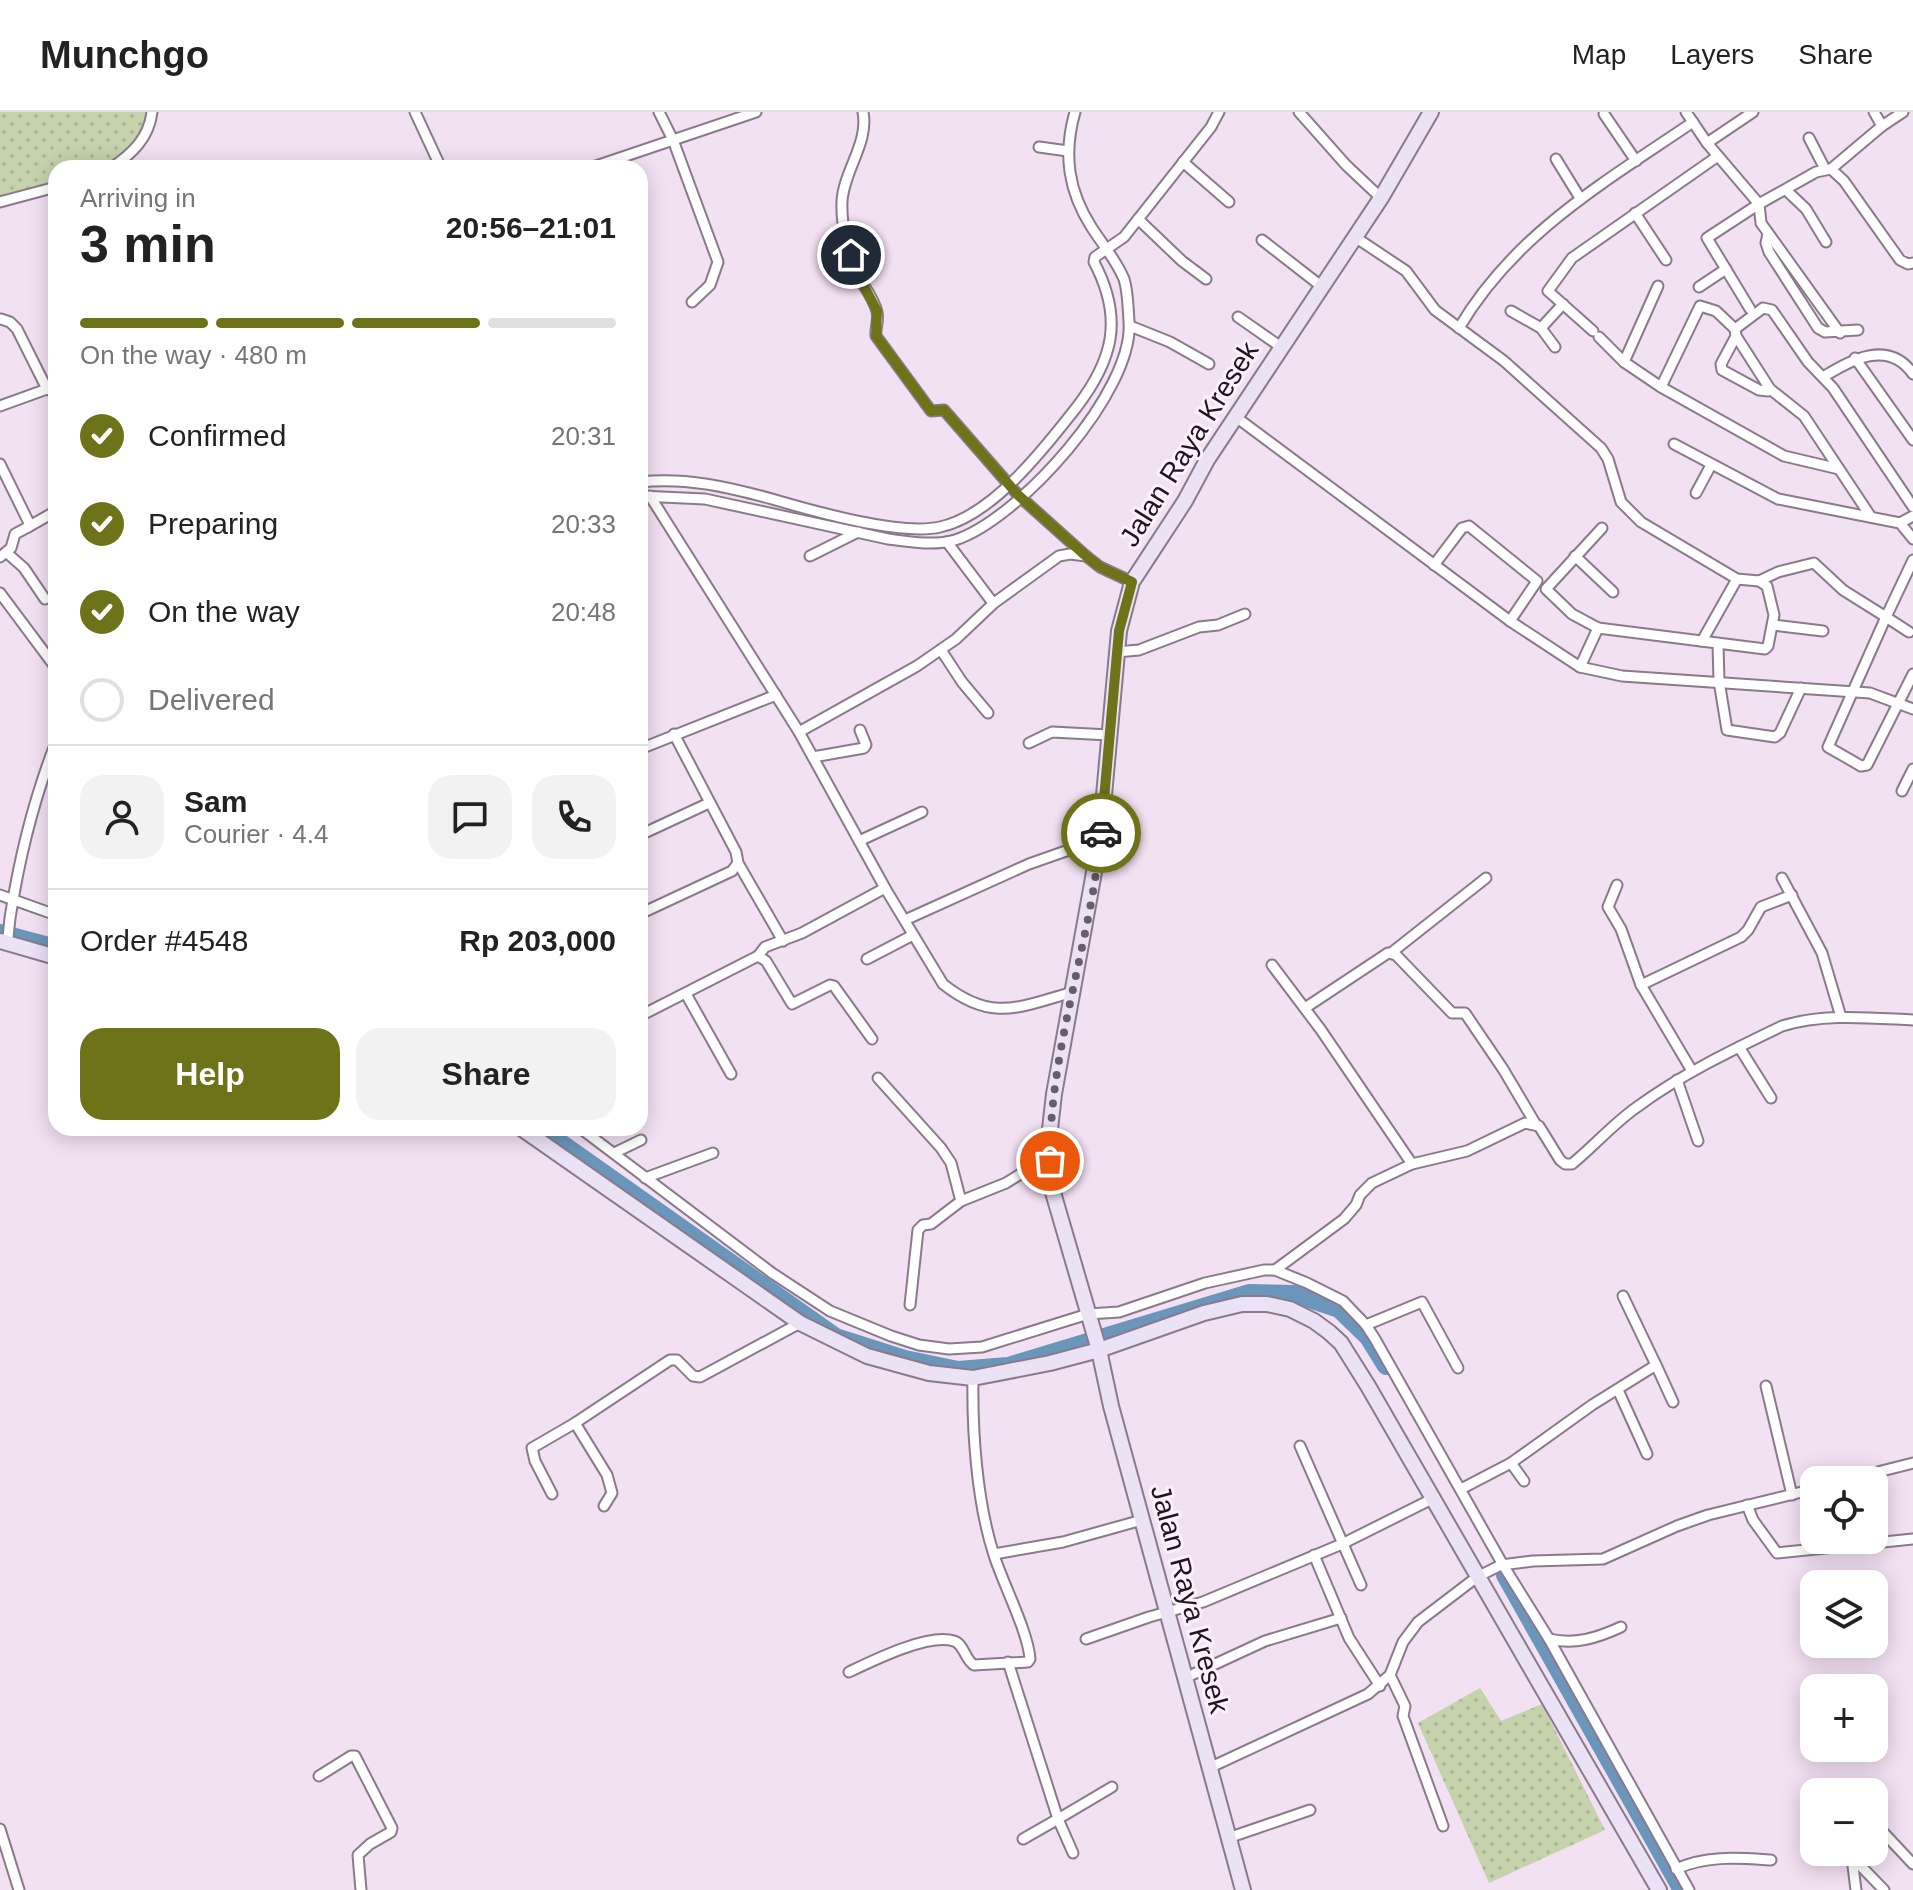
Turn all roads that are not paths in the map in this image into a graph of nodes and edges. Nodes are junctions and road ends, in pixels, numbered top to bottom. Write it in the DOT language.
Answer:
graph roads {
  1 [pos="152,112"];
  2 [pos="415,112"];
  3 [pos="659,112"];
  4 [pos="756,112"];
  5 [pos="863,112"];
  6 [pos="1075,112"];
  7 [pos="1219,112"];
  8 [pos="1299,112"];
  9 [pos="1431,112"];
  10 [pos="1686,112"];
  11 [pos="1753,112"];
  12 [pos="1874,112"];
  13 [pos="1903,112"];
  14 [pos="1604,114"];
  15 [pos="1693,122"];
  16 [pos="1882,126"];
  17 [pos="1809,138"];
  18 [pos="673,140"];
  19 [pos="1707,143"];
  20 [pos="1039,147"];
  21 [pos="1066,151"];
  22 [pos="1718,156"];
  23 [pos="1556,159"];
  24 [pos="121,160"];
  25 [pos="437,160"];
  26 [pos="614,160"];
  27 [pos="1636,161"];
  28 [pos="1183,162"];
  29 [pos="1828,169"];
  30 [pos="48,189"];
  31 [pos="1786,190"];
  32 [pos="1381,198"];
  33 [pos="1580,198"];
  34 [pos="0,202"];
  35 [pos="1229,202"];
  36 [pos="1759,204"];
  37 [pos="1635,213"];
  38 [pos="1138,219"];
  39 [pos="1768,234"];
  40 [pos="1355,237"];
  41 [pos="1262,240"];
  42 [pos="1826,242"];
  43 [pos="1102,252"];
  44 [pos="1666,260"];
  45 [pos="1913,263"];
  46 [pos="1726,269"];
  47 [pos="1206,279"];
  48 [pos="1321,286"];
  49 [pos="1658,286"];
  50 [pos="1699,287"];
  51 [pos="692,302"];
  52 [pos="1563,304"];
  53 [pos="1750,309"];
  54 [pos="1511,311"];
  55 [pos="1238,317"];
  56 [pos="1,319"];
  57 [pos="1130,326"];
  58 [pos="1459,328"];
  59 [pos="1541,328"];
  60 [pos="1858,330"];
  61 [pos="1735,333"];
  62 [pos="1840,333"];
  63 [pos="1281,347"];
  64 [pos="1555,347"];
  65 [pos="1855,358"];
  66 [pos="1624,362"];
  67 [pos="1209,364"];
  68 [pos="1913,374"];
  69 [pos="1108,375"];
  70 [pos="1823,377"];
  71 [pos="48,384"];
  72 [pos="1093,386"];
  73 [pos="1661,387"];
  74 [pos="1770,389"];
  75 [pos="48,392"];
  76 [pos="1104,398"];
  77 [pos="0,406"];
  78 [pos="1084,413"];
  79 [pos="1236,417"];
  80 [pos="1065,435"];
  81 [pos="1913,440"];
  82 [pos="1674,444"];
  83 [pos="0,464"];
  84 [pos="1711,465"];
  85 [pos="1839,469"];
  86 [pos="648,482"];
  87 [pos="1010,485"];
  88 [pos="1696,493"];
  89 [pos="648,496"];
  90 [pos="1020,497"];
  91 [pos="648,501"];
  92 [pos="1913,507"];
  93 [pos="48,516"];
  94 [pos="1913,516"];
  95 [pos="1871,517"];
  96 [pos="975,521"];
  97 [pos="1900,523"];
  98 [pos="28,527"];
  99 [pos="1602,528"];
  100 [pos="960,529"];
  101 [pos="858,532"];
  102 [pos="888,532"];
  103 [pos="916,536"];
  104 [pos="943,536"];
  105 [pos="1913,539"];
  106 [pos="4,555"];
  107 [pos="810,556"];
  108 [pos="1086,556"];
  109 [pos="1575,556"];
  110 [pos="1913,560"];
  111 [pos="1434,565"];
  112 [pos="1737,579"];
  113 [pos="1537,581"];
  114 [pos="1759,581"];
  115 [pos="1132,582"];
  116 [pos="1546,589"];
  117 [pos="1613,592"];
  118 [pos="0,593"];
  119 [pos="45,599"];
  120 [pos="993,603"];
  121 [pos="1245,614"];
  122 [pos="1886,617"];
  123 [pos="1510,621"];
  124 [pos="1773,625"];
  125 [pos="1598,628"];
  126 [pos="1823,631"];
  127 [pos="1909,632"];
  128 [pos="1702,641"];
  129 [pos="1718,644"];
  130 [pos="941,650"];
  131 [pos="1117,652"];
  132 [pos="48,657"];
  133 [pos="1580,667"];
  134 [pos="1913,674"];
  135 [pos="1719,681"];
  136 [pos="1801,688"];
  137 [pos="1854,692"];
  138 [pos="776,695"];
  139 [pos="1899,702"];
  140 [pos="1913,709"];
  141 [pos="988,713"];
  142 [pos="860,730"];
  143 [pos="799,732"];
  144 [pos="674,734"];
  145 [pos="1109,735"];
  146 [pos="1029,743"];
  147 [pos="648,745"];
  148 [pos="813,757"];
  149 [pos="48,764"];
  150 [pos="1913,769"];
  151 [pos="1902,791"];
  152 [pos="709,803"];
  153 [pos="922,812"];
  154 [pos="648,831"];
  155 [pos="1100,839"];
  156 [pos="859,841"];
  157 [pos="738,863"];
  158 [pos="1486,878"];
  159 [pos="1782,878"];
  160 [pos="1617,885"];
  161 [pos="885,888"];
  162 [pos="0,895"];
  163 [pos="1792,895"];
  164 [pos="14,899"];
  165 [pos="648,907"];
  166 [pos="48,912"];
  167 [pos="905,920"];
  168 [pos="913,935"];
  169 [pos="5,941"];
  170 [pos="783,941"];
  171 [pos="1391,953"];
  172 [pos="48,954"];
  173 [pos="758,956"];
  174 [pos="867,959"];
  175 [pos="1272,965"];
  176 [pos="1641,985"];
  177 [pos="1073,992"];
  178 [pos="686,994"];
  179 [pos="1305,1008"];
  180 [pos="648,1012"];
  181 [pos="1841,1017"];
  182 [pos="1913,1020"];
  183 [pos="872,1039"];
  184 [pos="1739,1047"];
  185 [pos="1692,1071"];
  186 [pos="731,1074"];
  187 [pos="878,1078"];
  188 [pos="1677,1080"];
  189 [pos="1771,1098"];
  190 [pos="1535,1123"];
  191 [pos="532,1136"];
  192 [pos="591,1136"];
  193 [pos="641,1140"];
  194 [pos="1698,1141"];
  195 [pos="614,1153"];
  196 [pos="713,1153"];
  197 [pos="1050,1161"];
  198 [pos="1412,1164"];
  199 [pos="645,1178"];
  200 [pos="961,1201"];
  201 [pos="1275,1270"];
  202 [pos="1623,1296"];
  203 [pos="910,1305"];
  204 [pos="1089,1317"];
  205 [pos="800,1323"];
  206 [pos="1366,1325"];
  207 [pos="1098,1349"];
  208 [pos="1656,1365"];
  209 [pos="1458,1368"];
  210 [pos="973,1378"];
  211 [pos="1766,1386"];
  212 [pos="1618,1390"];
  213 [pos="1673,1402"];
  214 [pos="575,1423"];
  215 [pos="1300,1446"];
  216 [pos="1647,1454"];
  217 [pos="1511,1463"];
  218 [pos="1913,1463"];
  219 [pos="1888,1469"];
  220 [pos="1524,1481"];
  221 [pos="1461,1489"];
  222 [pos="1800,1493"];
  223 [pos="552,1494"];
  224 [pos="1792,1495"];
  225 [pos="1434,1498"];
  226 [pos="1747,1505"];
  227 [pos="604,1506"];
  228 [pos="1142,1520"];
  229 [pos="1913,1539"];
  230 [pos="1342,1544"];
  231 [pos="994,1554"];
  232 [pos="1314,1555"];
  233 [pos="1502,1565"];
  234 [pos="1479,1575"];
  235 [pos="1361,1585"];
  236 [pos="1167,1612"];
  237 [pos="1341,1618"];
  238 [pos="1621,1627"];
  239 [pos="1086,1639"];
  240 [pos="1549,1639"];
  241 [pos="1008,1662"];
  242 [pos="849,1672"];
  243 [pos="1390,1675"];
  244 [pos="1185,1678"];
  245 [pos="1380,1686"];
  246 [pos="1209,1768"];
  247 [pos="319,1776"];
  248 [pos="1112,1787"];
  249 [pos="1310,1810"];
  250 [pos="1058,1819"];
  251 [pos="1443,1826"];
  252 [pos="0,1829"];
  253 [pos="1888,1837"];
  254 [pos="1228,1838"];
  255 [pos="1023,1839"];
  256 [pos="1073,1853"];
  257 [pos="1771,1860"];
  258 [pos="1913,1864"];
  259 [pos="1676,1869"];
  260 [pos="1881,1889"];
  261 [pos="19,1890"];
  262 [pos="361,1890"];
  263 [pos="1243,1890"];
  264 [pos="1659,1890"];
  265 [pos="1689,1890"];
  266 [pos="1856,1890"];
  1 -- 24 [label="street"];
  2 -- 25 [label="street"];
  3 -- 18 [label="street"];
  4 -- 18 [label="street"];
  5 -- 87 [label="street"];
  6 -- 21 [label="street"];
  7 -- 28 [label="street"];
  8 -- 32 [label="street"];
  9 -- 32 [label="main road, Jalan Raya Kresek"];
  10 -- 15 [label="street"];
  11 -- 19 [label="street"];
  12 -- 16 [label="street"];
  13 -- 16 [label="street"];
  14 -- 27 [label="street"];
  15 -- 19 [label="street"];
  15 -- 27 [label="street"];
  16 -- 29 [label="street"];
  17 -- 29 [label="street"];
  18 -- 26 [label="street"];
  18 -- 51 [label="street"];
  19 -- 22 [label="street"];
  20 -- 21 [label="street"];
  21 -- 43 [label="street"];
  22 -- 36 [label="street"];
  22 -- 37 [label="street"];
  23 -- 33 [label="street"];
  27 -- 33 [label="street"];
  28 -- 35 [label="street"];
  28 -- 38 [label="street"];
  29 -- 31 [label="street"];
  29 -- 45 [label="street"];
  30 -- 34 [label="street"];
  31 -- 36 [label="street"];
  31 -- 42 [label="street"];
  32 -- 40 [label="main road, Jalan Raya Kresek"];
  33 -- 58 [label="street"];
  36 -- 39 [label="street"];
  36 -- 46 [label="street"];
  37 -- 44 [label="street"];
  37 -- 52 [label="street"];
  38 -- 43 [label="street"];
  38 -- 47 [label="street"];
  39 -- 62 [label="street"];
  39 -- 62 [label="street"];
  40 -- 48 [label="main road, Jalan Raya Kresek"];
  40 -- 58 [label="street"];
  41 -- 48 [label="street"];
  43 -- 57 [label="street"];
  43 -- 69 [label="street"];
  46 -- 50 [label="street"];
  46 -- 53 [label="street"];
  48 -- 63 [label="main road, Jalan Raya Kresek"];
  49 -- 66 [label="street"];
  52 -- 59 [label="street"];
  52 -- 66 [label="street"];
  54 -- 59 [label="street"];
  55 -- 63 [label="street"];
  56 -- 71 [label="street"];
  57 -- 67 [label="street"];
  57 -- 69 [label="street"];
  58 -- 112 [label="street"];
  59 -- 64 [label="street"];
  60 -- 62 [label="street"];
  61 -- 70 [label="street"];
  61 -- 73 [label="street"];
  61 -- 74 [label="street"];
  61 -- 74 [label="street"];
  63 -- 79 [label="main road, Jalan Raya Kresek"];
  65 -- 68 [label="street"];
  65 -- 70 [label="street"];
  65 -- 81 [label="street"];
  66 -- 73 [label="street"];
  69 -- 72 [label="street"];
  69 -- 76 [label="street"];
  70 -- 92 [label="street"];
  72 -- 76 [label="street"];
  72 -- 78 [label="street"];
  73 -- 85 [label="street"];
  74 -- 85 [label="street"];
  75 -- 77 [label="street"];
  76 -- 78 [label="street"];
  78 -- 80 [label="street"];
  78 -- 80 [label="street"];
  79 -- 111 [label="street"];
  79 -- 115 [label="main road, Jalan Raya Kresek"];
  80 -- 87 [label="street"];
  80 -- 90 [label="street"];
  82 -- 84 [label="street"];
  83 -- 98 [label="street"];
  84 -- 88 [label="street"];
  84 -- 95 [label="street"];
  85 -- 95 [label="street"];
  86 -- 102 [label="street"];
  87 -- 90 [label="street"];
  87 -- 96 [label="street"];
  89 -- 101 [label="street"];
  90 -- 96 [label="street"];
  90 -- 108 [label="street"];
  91 -- 138 [label="street"];
  93 -- 98 [label="street"];
  94 -- 97 [label="street"];
  95 -- 97 [label="street"];
  96 -- 100 [label="street"];
  96 -- 100 [label="street"];
  97 -- 105 [label="street"];
  98 -- 106 [label="street"];
  99 -- 109 [label="street"];
  100 -- 104 [label="street"];
  100 -- 104 [label="street"];
  101 -- 102 [label="street"];
  101 -- 107 [label="street"];
  102 -- 103 [label="street"];
  103 -- 104 [label="street"];
  103 -- 104 [label="street"];
  104 -- 120 [label="street"];
  106 -- 119 [label="street"];
  108 -- 115 [label="street"];
  108 -- 120 [label="street"];
  109 -- 116 [label="street"];
  109 -- 117 [label="street"];
  110 -- 122 [label="street"];
  111 -- 113 [label="street"];
  111 -- 123 [label="street"];
  112 -- 114 [label="street"];
  112 -- 128 [label="street"];
  113 -- 116 [label="street"];
  113 -- 123 [label="street"];
  114 -- 122 [label="street"];
  114 -- 124 [label="street"];
  115 -- 131 [label="main road, Jalan Raya Kresek"];
  116 -- 125 [label="street"];
  118 -- 132 [label="street"];
  120 -- 130 [label="street"];
  121 -- 131 [label="street"];
  122 -- 127 [label="street"];
  122 -- 137 [label="street"];
  123 -- 133 [label="street"];
  124 -- 126 [label="street"];
  124 -- 129 [label="street"];
  125 -- 128 [label="street"];
  125 -- 133 [label="street"];
  128 -- 129 [label="street"];
  129 -- 135 [label="street"];
  130 -- 141 [label="street"];
  130 -- 143 [label="street"];
  131 -- 145 [label="main road, Jalan Raya Kresek"];
  133 -- 135 [label="street"];
  134 -- 139 [label="street"];
  135 -- 136 [label="street"];
  135 -- 136 [label="street"];
  136 -- 137 [label="street"];
  137 -- 139 [label="street"];
  137 -- 139 [label="street"];
  138 -- 143 [label="street"];
  138 -- 144 [label="street"];
  139 -- 140 [label="street"];
  142 -- 148 [label="street"];
  143 -- 148 [label="street"];
  144 -- 147 [label="street"];
  144 -- 152 [label="street"];
  145 -- 146 [label="street"];
  145 -- 155 [label="main road, Jalan Raya Kresek"];
  148 -- 156 [label="street"];
  149 -- 164 [label="street"];
  150 -- 151 [label="street"];
  152 -- 154 [label="street"];
  152 -- 157 [label="street"];
  153 -- 156 [label="street"];
  155 -- 167 [label="street"];
  155 -- 177 [label="main road, Jalan Raya Kresek"];
  156 -- 161 [label="street"];
  157 -- 165 [label="street"];
  157 -- 170 [label="street"];
  158 -- 171 [label="street"];
  159 -- 163 [label="street"];
  160 -- 176 [label="street"];
  161 -- 167 [label="street"];
  161 -- 170 [label="street"];
  162 -- 164 [label="street"];
  163 -- 176 [label="street"];
  163 -- 181 [label="street"];
  164 -- 166 [label="street"];
  164 -- 169 [label="street"];
  167 -- 168 [label="street"];
  168 -- 174 [label="street"];
  168 -- 177 [label="street"];
  169 -- 172 [label="main road"];
  170 -- 173 [label="street"];
  171 -- 179 [label="street"];
  171 -- 190 [label="street"];
  173 -- 178 [label="street"];
  173 -- 183 [label="street"];
  175 -- 179 [label="street"];
  176 -- 185 [label="street"];
  177 -- 197 [label="main road, Jalan Raya Kresek"];
  178 -- 180 [label="street"];
  178 -- 186 [label="street"];
  179 -- 198 [label="street"];
  181 -- 182 [label="street"];
  181 -- 184 [label="street"];
  184 -- 185 [label="street"];
  184 -- 189 [label="street"];
  185 -- 188 [label="street"];
  187 -- 200 [label="street"];
  188 -- 190 [label="street"];
  188 -- 194 [label="street"];
  190 -- 198 [label="street"];
  191 -- 205 [label="main road"];
  192 -- 195 [label="street"];
  193 -- 195 [label="street"];
  195 -- 199 [label="street"];
  196 -- 199 [label="street"];
  197 -- 200 [label="street"];
  197 -- 204 [label="main road, Jalan Raya Kresek"];
  198 -- 201 [label="street"];
  199 -- 204 [label="street"];
  200 -- 203 [label="street"];
  201 -- 204 [label="street"];
  201 -- 206 [label="street"];
  202 -- 208 [label="street"];
  204 -- 207 [label="main road, Jalan Raya Kresek"];
  205 -- 210 [label="main road"];
  205 -- 214 [label="street"];
  206 -- 209 [label="street"];
  206 -- 221 [label="street"];
  207 -- 210 [label="main road"];
  207 -- 225 [label="main road"];
  207 -- 228 [label="main road, Jalan Raya Kresek"];
  208 -- 212 [label="street"];
  208 -- 213 [label="street"];
  210 -- 231 [label="street"];
  211 -- 224 [label="street"];
  212 -- 216 [label="street"];
  212 -- 217 [label="street"];
  214 -- 223 [label="street"];
  214 -- 227 [label="street"];
  215 -- 230 [label="street"];
  217 -- 220 [label="street"];
  217 -- 221 [label="street"];
  218 -- 219 [label="street"];
  221 -- 233 [label="street"];
  222 -- 224 [label="street"];
  224 -- 226 [label="street"];
  225 -- 230 [label="street"];
  225 -- 234 [label="main road"];
  226 -- 229 [label="street"];
  226 -- 233 [label="street"];
  228 -- 231 [label="street"];
  228 -- 236 [label="main road, Jalan Raya Kresek"];
  230 -- 232 [label="street"];
  230 -- 235 [label="street"];
  231 -- 241 [label="street"];
  232 -- 236 [label="street"];
  232 -- 237 [label="street"];
  233 -- 234 [label="street"];
  233 -- 240 [label="street"];
  234 -- 243 [label="street"];
  234 -- 264 [label="main road"];
  236 -- 239 [label="street"];
  236 -- 244 [label="main road, Jalan Raya Kresek"];
  237 -- 244 [label="street"];
  237 -- 245 [label="street"];
  238 -- 240 [label="street"];
  240 -- 259 [label="street"];
  241 -- 242 [label="street"];
  241 -- 250 [label="street"];
  243 -- 245 [label="street"];
  243 -- 251 [label="street"];
  244 -- 246 [label="main road, Jalan Raya Kresek"];
  245 -- 246 [label="street"];
  246 -- 254 [label="main road, Jalan Raya Kresek"];
  247 -- 262 [label="street"];
  248 -- 250 [label="street"];
  249 -- 254 [label="street"];
  250 -- 255 [label="street"];
  250 -- 256 [label="street"];
  252 -- 261 [label="street"];
  253 -- 258 [label="street"];
  254 -- 263 [label="main road, Jalan Raya Kresek"];
  257 -- 259 [label="street"];
  259 -- 265 [label="street"];
  260 -- 266 [label="street"];
}
